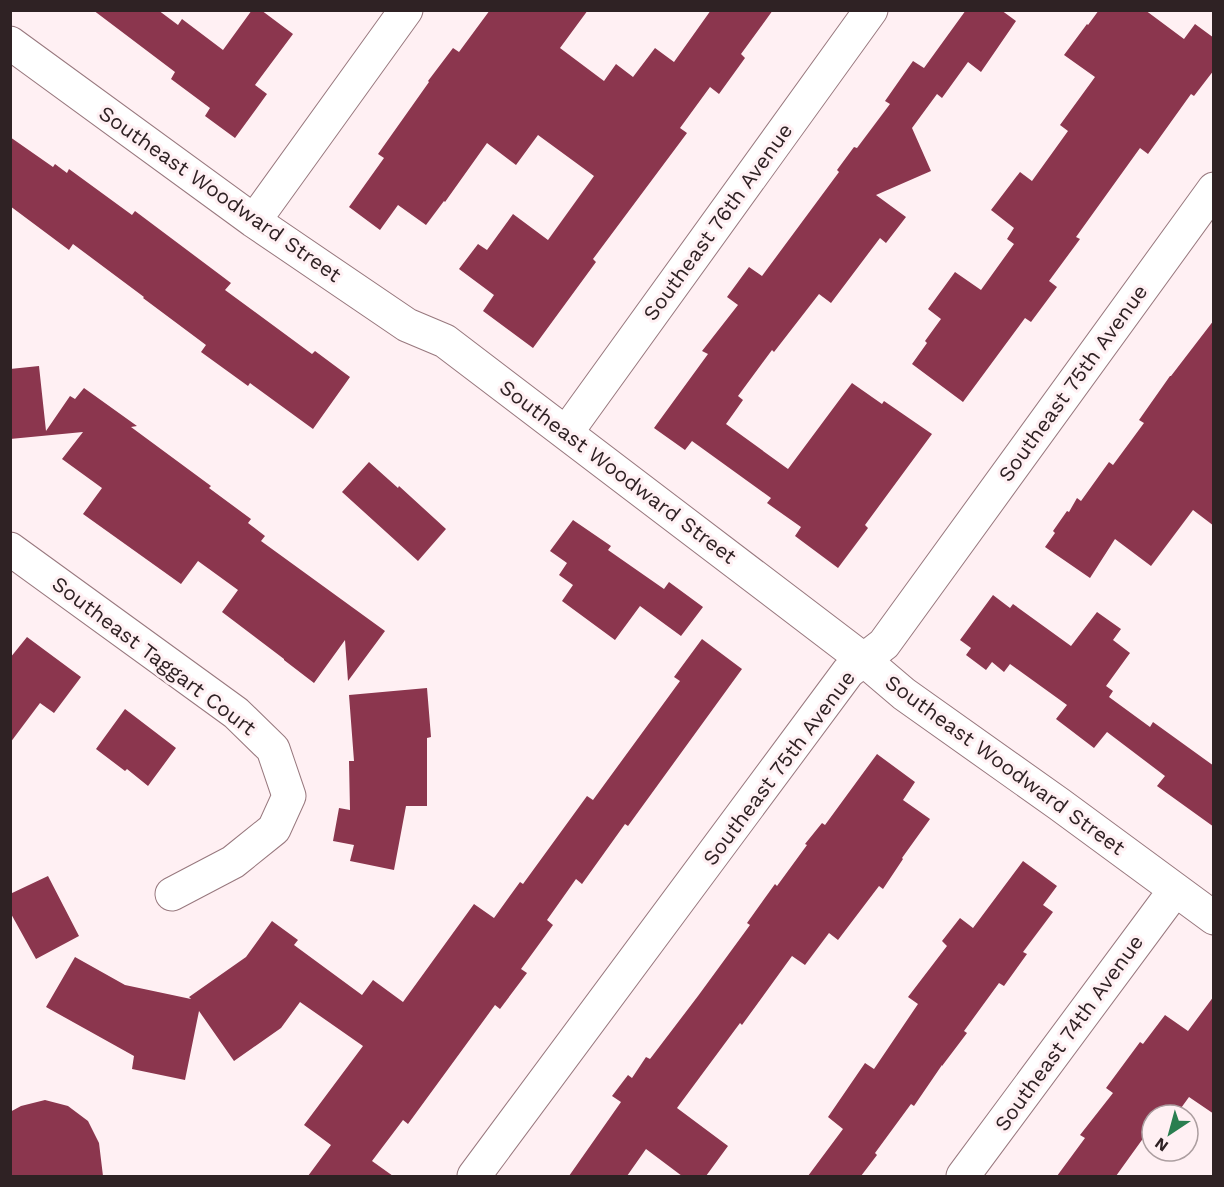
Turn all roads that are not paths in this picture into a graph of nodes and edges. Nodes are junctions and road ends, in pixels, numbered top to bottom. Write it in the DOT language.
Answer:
graph roads {
  1 [pos="406,10"];
  2 [pos="870,10"];
  3 [pos="10,43"];
  4 [pos="1214,189"];
  5 [pos="254,221"];
  6 [pos="566,433"];
  7 [pos="10,549"];
  8 [pos="864,660"];
  9 [pos="1175,890"];
  10 [pos="172,894"];
  11 [pos="1214,918"];
  12 [pos="474,1176"];
  13 [pos="963,1176"];
  1 -- 5 [label="street"];
  2 -- 6 [label="street, Southeast 76th Avenue"];
  3 -- 5 [label="street, Southeast Woodward Street"];
  4 -- 8 [label="street, Southeast 75th Avenue"];
  5 -- 6 [label="street, Southeast Woodward Street"];
  6 -- 8 [label="street, Southeast Woodward Street"];
  7 -- 10 [label="street, Southeast Taggart Court"];
  8 -- 9 [label="street, Southeast Woodward Street"];
  8 -- 12 [label="street, Southeast 75th Avenue"];
  9 -- 11 [label="street, Southeast Woodward Street"];
  9 -- 13 [label="street, Southeast 74th Avenue"];
}
